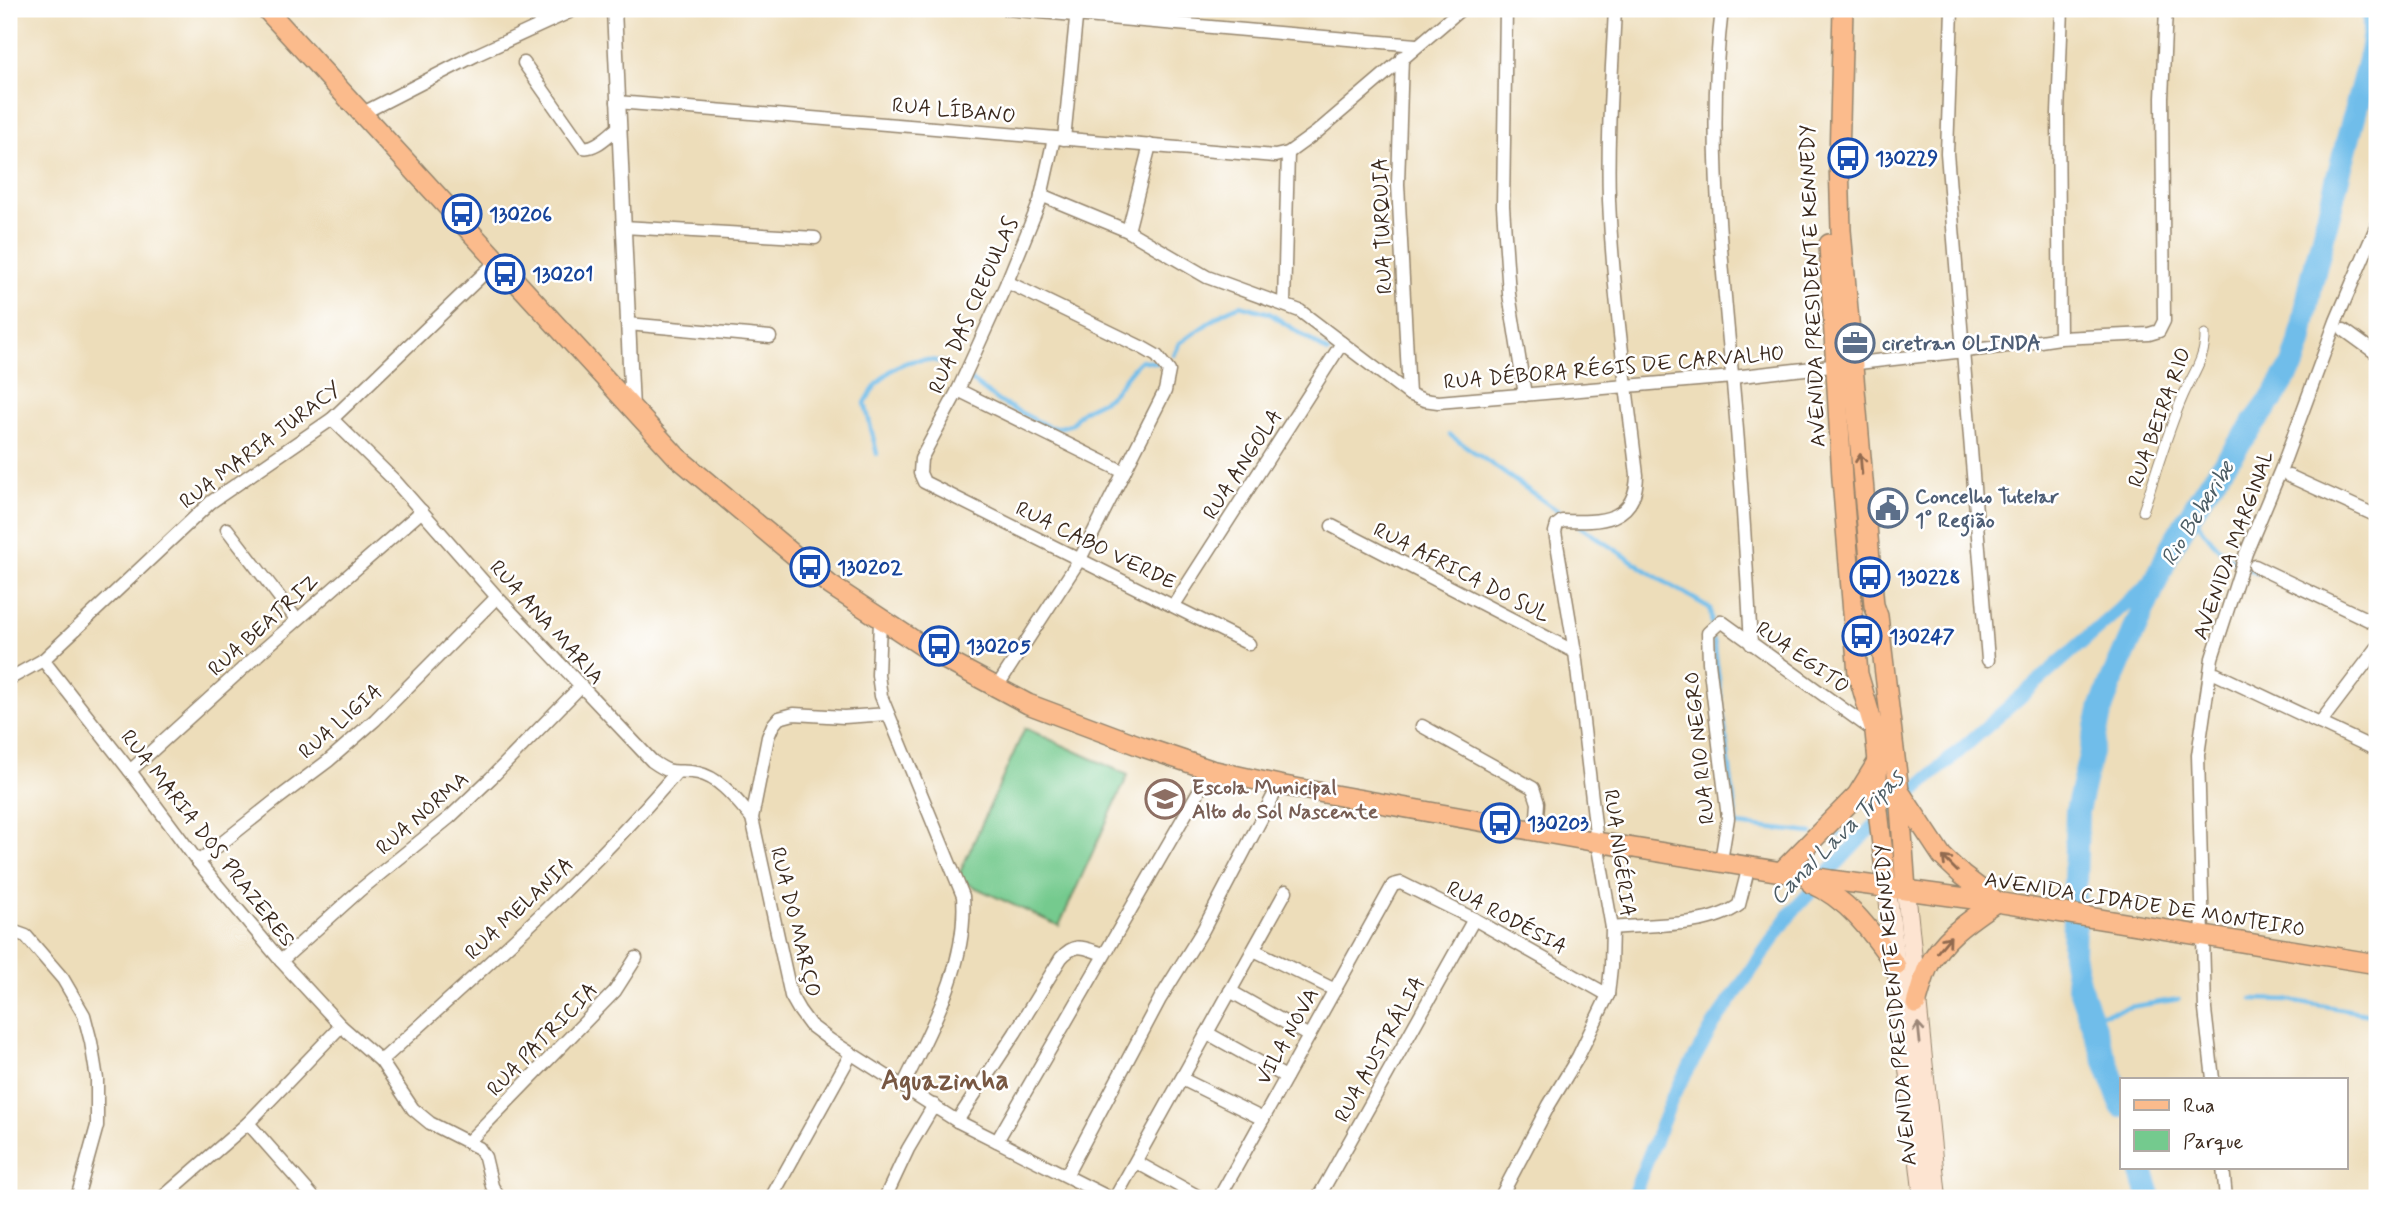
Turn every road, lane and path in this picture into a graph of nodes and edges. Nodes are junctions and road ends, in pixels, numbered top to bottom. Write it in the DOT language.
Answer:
graph roads {
  1 [pos="266,9"];
  2 [pos="531,9"];
  3 [pos="576,9"];
  4 [pos="614,9"];
  5 [pos="1006,9"];
  6 [pos="1461,9"];
  7 [pos="1506,9"];
  8 [pos="1615,9"];
  9 [pos="1722,9"];
  10 [pos="1831,9"];
  11 [pos="1843,9"];
  12 [pos="1952,9"];
  13 [pos="2062,9"];
  14 [pos="2166,9"];
  15 [pos="1077,11"];
  16 [pos="543,23"];
  17 [pos="1416,45"];
  18 [pos="1402,57"];
  19 [pos="524,64"];
  20 [pos="617,102"];
  21 [pos="361,114"];
  22 [pos="618,128"];
  23 [pos="1059,139"];
  24 [pos="1150,145"];
  25 [pos="1288,153"];
  26 [pos="1041,195"];
  27 [pos="2377,225"];
  28 [pos="623,227"];
  29 [pos="1128,231"];
  30 [pos="815,238"];
  31 [pos="497,261"];
  32 [pos="1007,282"];
  33 [pos="1284,304"];
  34 [pos="628,324"];
  35 [pos="2344,330"];
  36 [pos="2204,334"];
  37 [pos="770,337"];
  38 [pos="2060,338"];
  39 [pos="1342,343"];
  40 [pos="1962,350"];
  41 [pos="2377,354"];
  42 [pos="1843,364"];
  43 [pos="1732,377"];
  44 [pos="1626,387"];
  45 [pos="958,390"];
  46 [pos="1409,394"];
  47 [pos="1525,395"];
  48 [pos="632,410"];
  49 [pos="332,419"];
  50 [pos="1124,472"];
  51 [pos="2289,476"];
  52 [pos="924,482"];
  53 [pos="422,511"];
  54 [pos="2143,511"];
  55 [pos="2377,516"];
  56 [pos="1332,526"];
  57 [pos="228,529"];
  58 [pos="1080,559"];
  59 [pos="2255,566"];
  60 [pos="497,597"];
  61 [pos="1174,605"];
  62 [pos="296,620"];
  63 [pos="880,620"];
  64 [pos="2377,624"];
  65 [pos="1709,631"];
  66 [pos="1249,644"];
  67 [pos="1751,644"];
  68 [pos="2377,648"];
  69 [pos="1575,652"];
  70 [pos="43,660"];
  71 [pos="1988,660"];
  72 [pos="2216,674"];
  73 [pos="9,679"];
  74 [pos="580,687"];
  75 [pos="996,688"];
  76 [pos="887,714"];
  77 [pos="2320,723"];
  78 [pos="1422,726"];
  79 [pos="1883,727"];
  80 [pos="2377,750"];
  81 [pos="1878,762"];
  82 [pos="1211,770"];
  83 [pos="130,771"];
  84 [pos="676,773"];
  85 [pos="1279,785"];
  86 [pos="752,818"];
  87 [pos="1907,821"];
  88 [pos="1536,831"];
  89 [pos="1597,842"];
  90 [pos="198,862"];
  91 [pos="1721,862"];
  92 [pos="1749,866"];
  93 [pos="1790,873"];
  94 [pos="1827,884"];
  95 [pos="1896,889"];
  96 [pos="1286,891"];
  97 [pos="1389,891"];
  98 [pos="1996,902"];
  99 [pos="1474,919"];
  100 [pos="1612,928"];
  101 [pos="9,930"];
  102 [pos="2204,936"];
  103 [pos="1254,950"];
  104 [pos="1103,954"];
  105 [pos="636,958"];
  106 [pos="281,961"];
  107 [pos="2377,964"];
  108 [pos="1896,966"];
  109 [pos="1335,990"];
  110 [pos="1230,991"];
  111 [pos="1608,995"];
  112 [pos="1916,1004"];
  113 [pos="341,1026"];
  114 [pos="1208,1033"];
  115 [pos="1309,1036"];
  116 [pos="851,1054"];
  117 [pos="381,1061"];
  118 [pos="1286,1077"];
  119 [pos="2213,1078"];
  120 [pos="1182,1079"];
  121 [pos="904,1086"];
  122 [pos="934,1105"];
  123 [pos="1263,1119"];
  124 [pos="957,1121"];
  125 [pos="248,1123"];
  126 [pos="997,1141"];
  127 [pos="468,1142"];
  128 [pos="1136,1162"];
  129 [pos="2223,1168"];
  130 [pos="1067,1174"];
  131 [pos="77,1198"];
  132 [pos="162,1198"];
  133 [pos="314,1198"];
  134 [pos="499,1198"];
  135 [pos="772,1198"];
  136 [pos="886,1198"];
  137 [pos="1113,1198"];
  138 [pos="1201,1198"];
  139 [pos="1219,1198"];
  140 [pos="1318,1198"];
  141 [pos="1500,1198"];
  142 [pos="1923,1198"];
  143 [pos="1937,1198"];
  144 [pos="2225,1198"];
  1 -- 21 [label="main road, AVENIDA CIDADE DE MONTEIRO"];
  2 -- 16 [label="street"];
  3 -- 16 [label="street"];
  4 -- 20 [label="street"];
  5 -- 15 [label="street"];
  6 -- 17 [label="street"];
  7 -- 47 [label="street"];
  8 -- 44 [label="street"];
  9 -- 43 [label="street"];
  10 -- 42 [label="main road, AVENIDA PRESIDENTE KENNEDY"];
  11 -- 42 [label="main road, AVENIDA PRESIDENTE KENNEDY"];
  12 -- 40 [label="street"];
  13 -- 38 [label="street"];
  14 -- 38 [label="street, RUA DÉBORA RÉGIS DE CARVALHO"];
  15 -- 17 [label="street"];
  15 -- 23 [label="street, RUA DAS CREOULAS"];
  16 -- 21 [label="street"];
  17 -- 18 [label="street"];
  18 -- 25 [label="street"];
  18 -- 46 [label="street, RUA TURQUIA"];
  19 -- 22 [label="street"];
  20 -- 22 [label="street"];
  20 -- 23 [label="street, RUA LÍBANO"];
  21 -- 31 [label="main road, AVENIDA CIDADE DE MONTEIRO"];
  22 -- 28 [label="street"];
  23 -- 24 [label="street, RUA LÍBANO"];
  23 -- 26 [label="street, RUA DAS CREOULAS"];
  24 -- 25 [label="street, RUA LÍBANO"];
  24 -- 29 [label="street"];
  25 -- 33 [label="street"];
  26 -- 29 [label="street, RUA DÉBORA RÉGIS DE CARVALHO"];
  26 -- 32 [label="street, RUA DAS CREOULAS"];
  27 -- 102 [label="street, AVENIDA MARGINAL"];
  28 -- 30 [label="street"];
  28 -- 34 [label="street"];
  29 -- 33 [label="street, RUA DÉBORA RÉGIS DE CARVALHO"];
  31 -- 48 [label="main road, AVENIDA CIDADE DE MONTEIRO"];
  31 -- 49 [label="street, RUA MARIA JURACY"];
  32 -- 45 [label="street, RUA DAS CREOULAS"];
  32 -- 50 [label="street"];
  33 -- 39 [label="street, RUA DÉBORA RÉGIS DE CARVALHO"];
  34 -- 37 [label="street"];
  34 -- 48 [label="street"];
  35 -- 41 [label="street"];
  36 -- 54 [label="street, RUA BEIRA RIO"];
  38 -- 40 [label="street, RUA DÉBORA RÉGIS DE CARVALHO"];
  39 -- 46 [label="street, RUA DÉBORA RÉGIS DE CARVALHO"];
  39 -- 61 [label="street, RUA ANGOLA"];
  40 -- 42 [label="street, RUA DÉBORA RÉGIS DE CARVALHO"];
  40 -- 71 [label="street"];
  42 -- 43 [label="street, RUA DÉBORA RÉGIS DE CARVALHO"];
  79 -- 42 [label="main road, AVENIDA PRESIDENTE KENNEDY, one-way"];
  42 -- 79 [label="main road, AVENIDA PRESIDENTE KENNEDY"];
  43 -- 44 [label="street, RUA DÉBORA RÉGIS DE CARVALHO"];
  43 -- 67 [label="street"];
  44 -- 47 [label="street, RUA DÉBORA RÉGIS DE CARVALHO"];
  44 -- 69 [label="street, RUA NIGÉRIA"];
  45 -- 50 [label="street"];
  45 -- 52 [label="street, RUA DAS CREOULAS"];
  46 -- 47 [label="street, RUA DÉBORA RÉGIS DE CARVALHO"];
  48 -- 63 [label="main road, AVENIDA CIDADE DE MONTEIRO"];
  49 -- 53 [label="street, RUA ANA MARIA"];
  49 -- 70 [label="street, RUA MARIA JURACY"];
  50 -- 58 [label="street"];
  51 -- 55 [label="street"];
  52 -- 58 [label="street, RUA CABO VERDE"];
  53 -- 60 [label="street, RUA ANA MARIA"];
  53 -- 62 [label="street, RUA BEATRIZ"];
  56 -- 69 [label="street, RUA AFRICA DO SUL"];
  57 -- 62 [label="street"];
  58 -- 61 [label="street, RUA CABO VERDE"];
  58 -- 75 [label="street"];
  59 -- 64 [label="street"];
  60 -- 74 [label="street, RUA ANA MARIA"];
  60 -- 90 [label="street, RUA LIGIA"];
  61 -- 66 [label="street, RUA CABO VERDE"];
  62 -- 83 [label="street, RUA BEATRIZ"];
  63 -- 75 [label="main road, AVENIDA CIDADE DE MONTEIRO"];
  63 -- 76 [label="street"];
  65 -- 67 [label="street, RUA EGITO"];
  65 -- 91 [label="street, RUA RIO NEGRO"];
  67 -- 79 [label="street, RUA EGITO"];
  68 -- 77 [label="street"];
  69 -- 89 [label="street, RUA NIGÉRIA"];
  70 -- 73 [label="street, RUA MARIA JURACY"];
  70 -- 83 [label="street, RUA MARIA DOS PRAZERES"];
  72 -- 77 [label="street"];
  74 -- 84 [label="street, RUA ANA MARIA"];
  74 -- 106 [label="street, RUA NORMA"];
  75 -- 82 [label="main road, AVENIDA CIDADE DE MONTEIRO"];
  76 -- 86 [label="street, RUA DO MARÇO"];
  76 -- 121 [label="street"];
  77 -- 80 [label="street"];
  78 -- 88 [label="street"];
  79 -- 81 [label="main road, AVENIDA PRESIDENTE KENNEDY"];
  79 -- 87 [label="main road, AVENIDA PRESIDENTE KENNEDY"];
  81 -- 93 [label="main road"];
  81 -- 95 [label="main road, AVENIDA PRESIDENTE KENNEDY"];
  82 -- 85 [label="main road, AVENIDA CIDADE DE MONTEIRO"];
  82 -- 104 [label="street"];
  83 -- 90 [label="street, RUA MARIA DOS PRAZERES"];
  84 -- 86 [label="street, RUA ANA MARIA"];
  84 -- 117 [label="street, RUA MELANIA"];
  85 -- 88 [label="main road, AVENIDA CIDADE DE MONTEIRO"];
  85 -- 130 [label="street"];
  86 -- 116 [label="street, RUA DO MARÇO"];
  87 -- 95 [label="main road, AVENIDA PRESIDENTE KENNEDY"];
  98 -- 87 [label="main road, one-way"];
  88 -- 89 [label="main road, AVENIDA CIDADE DE MONTEIRO"];
  89 -- 91 [label="main road, AVENIDA CIDADE DE MONTEIRO"];
  89 -- 100 [label="street, RUA NIGÉRIA"];
  90 -- 106 [label="street, RUA MARIA DOS PRAZERES"];
  91 -- 92 [label="main road, AVENIDA CIDADE DE MONTEIRO"];
  92 -- 93 [label="main road, AVENIDA CIDADE DE MONTEIRO"];
  92 -- 100 [label="street"];
  93 -- 94 [label="main road, AVENIDA CIDADE DE MONTEIRO"];
  94 -- 95 [label="main road, AVENIDA CIDADE DE MONTEIRO"];
  94 -- 108 [label="main road"];
  95 -- 98 [label="main road, AVENIDA CIDADE DE MONTEIRO"];
  95 -- 108 [label="main road, AVENIDA PRESIDENTE KENNEDY"];
  95 -- 112 [label="main road, AVENIDA PRESIDENTE KENNEDY"];
  96 -- 103 [label="street"];
  97 -- 99 [label="street, RUA RODÉSIA"];
  97 -- 109 [label="street, VILA NOVA"];
  98 -- 102 [label="main road, AVENIDA CIDADE DE MONTEIRO"];
  112 -- 98 [label="main road, one-way"];
  99 -- 111 [label="street, RUA RODÉSIA"];
  99 -- 140 [label="street, RUA AUSTRÁLIA"];
  100 -- 111 [label="street, RUA NIGÉRIA"];
  101 -- 131 [label="street"];
  102 -- 107 [label="main road, AVENIDA CIDADE DE MONTEIRO"];
  102 -- 119 [label="street, AVENIDA MARGINAL"];
  103 -- 109 [label="street"];
  103 -- 110 [label="street"];
  104 -- 124 [label="street"];
  104 -- 126 [label="street"];
  105 -- 127 [label="street, RUA PATRICIA"];
  106 -- 113 [label="street, RUA MARIA DOS PRAZERES"];
  108 -- 142 [label="main road, AVENIDA PRESIDENTE KENNEDY"];
  109 -- 115 [label="street, VILA NOVA"];
  110 -- 114 [label="street"];
  110 -- 115 [label="street"];
  111 -- 141 [label="street, RUA NIGÉRIA"];
  143 -- 112 [label="main road, AVENIDA PRESIDENTE KENNEDY, one-way"];
  113 -- 117 [label="street, RUA MARIA DOS PRAZERES"];
  113 -- 125 [label="street"];
  114 -- 118 [label="street"];
  114 -- 120 [label="street"];
  115 -- 118 [label="street, VILA NOVA"];
  116 -- 121 [label="street, RUA DO MARÇO"];
  116 -- 135 [label="street"];
  117 -- 127 [label="street, RUA MARIA DOS PRAZERES"];
  118 -- 123 [label="street, VILA NOVA"];
  120 -- 123 [label="street"];
  120 -- 128 [label="street"];
  121 -- 122 [label="street, RUA DO MARÇO"];
  122 -- 124 [label="street, RUA DO MARÇO"];
  122 -- 136 [label="street"];
  123 -- 139 [label="street, VILA NOVA"];
  124 -- 126 [label="street, RUA DO MARÇO"];
  125 -- 132 [label="street"];
  125 -- 133 [label="street"];
  126 -- 130 [label="street, RUA DO MARÇO"];
  127 -- 134 [label="street"];
  128 -- 137 [label="street"];
  128 -- 138 [label="street"];
  129 -- 144 [label="street"];
  130 -- 137 [label="street, RUA DO MARÇO"];
}
